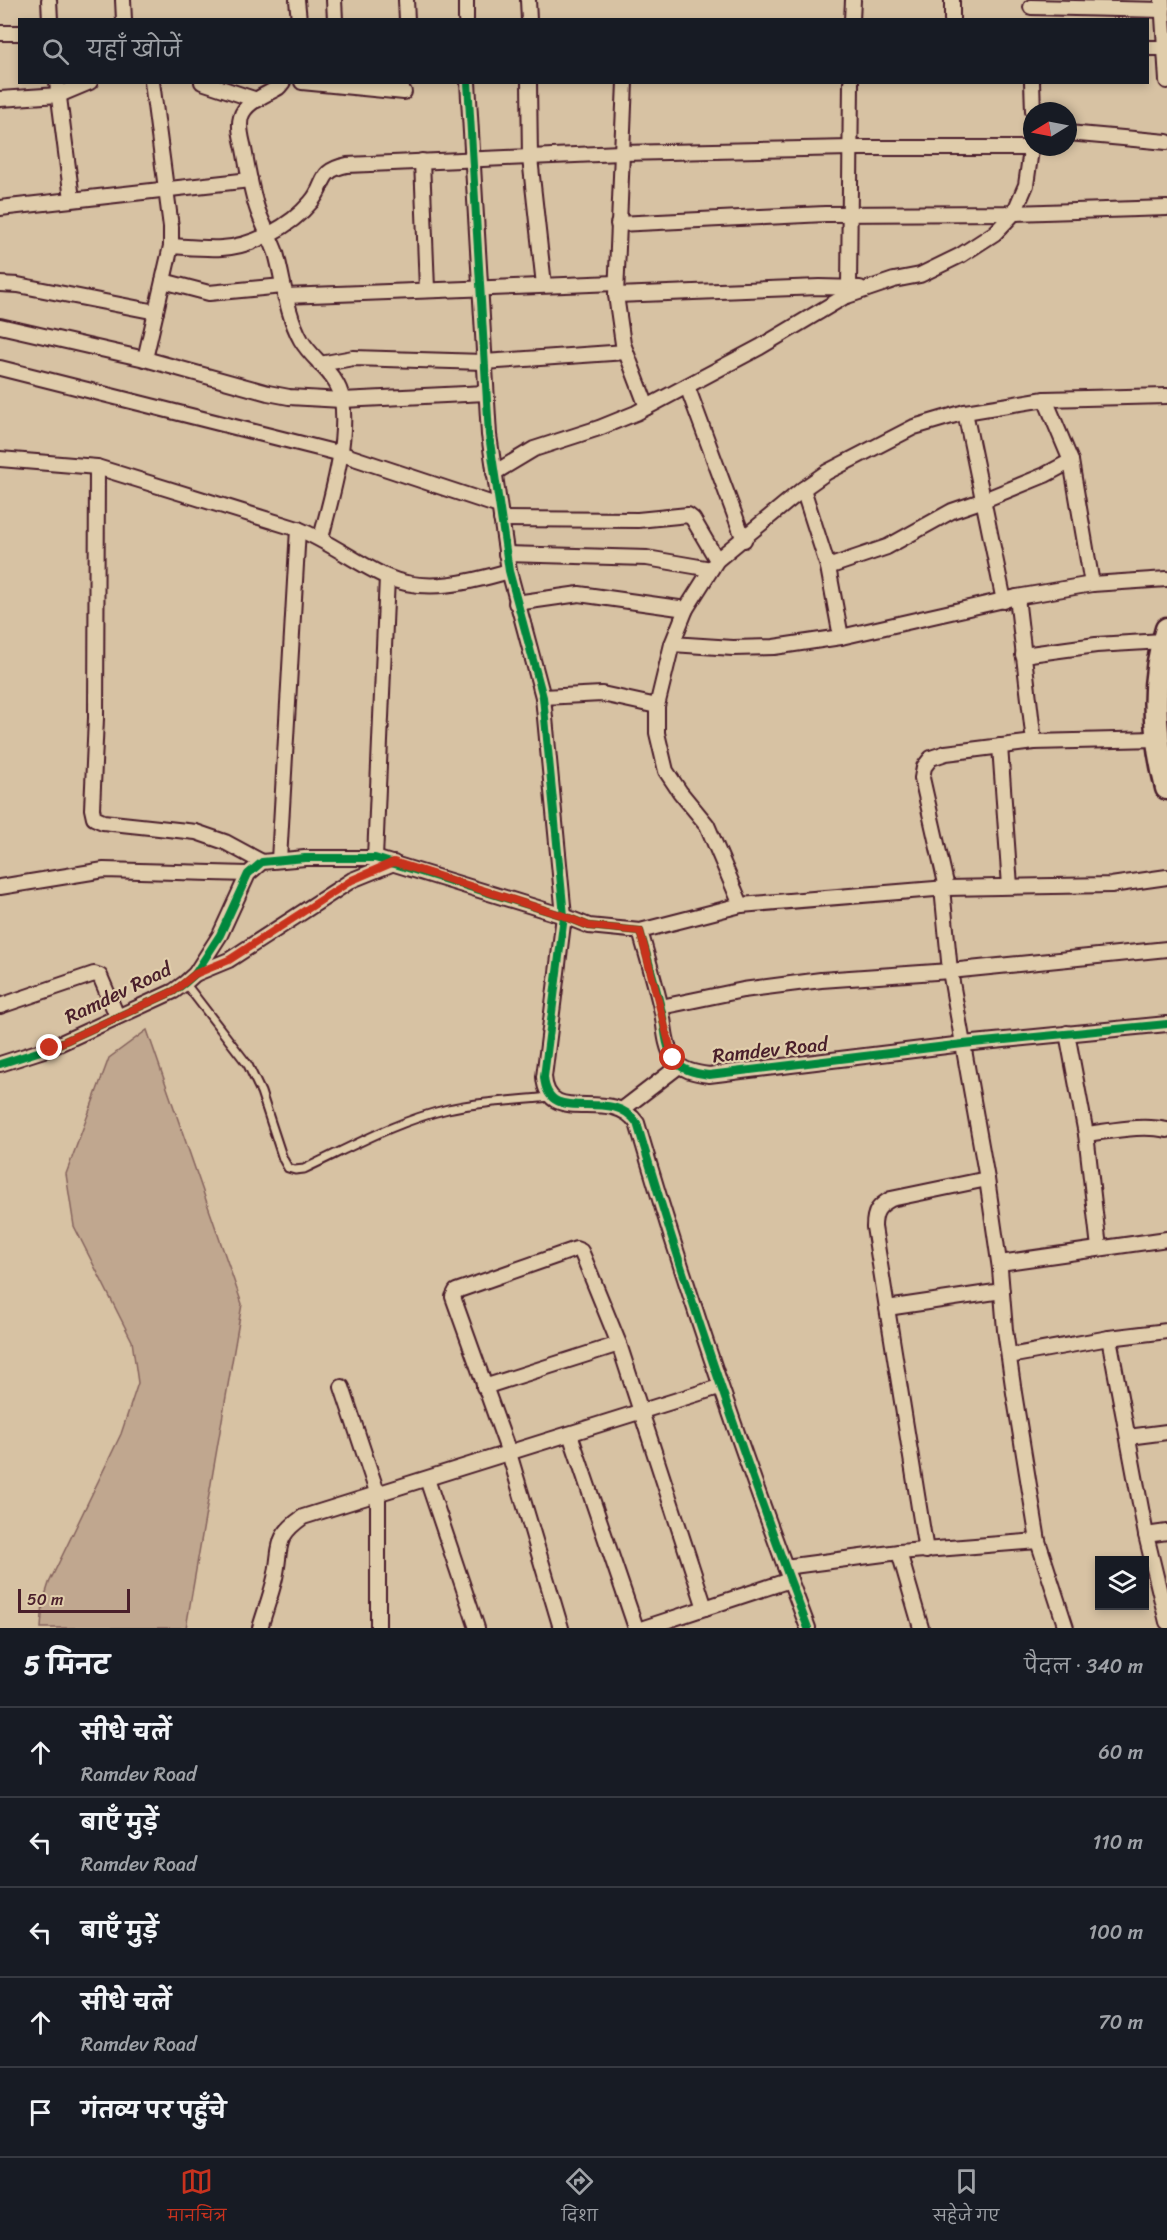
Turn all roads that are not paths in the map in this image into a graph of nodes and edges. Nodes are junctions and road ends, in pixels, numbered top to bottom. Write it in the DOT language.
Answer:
graph roads {
  1 [pos="49,0"];
  2 [pos="123,0"];
  3 [pos="297,0"];
  4 [pos="334,0"];
  5 [pos="406,0"];
  6 [pos="466,0"];
  7 [pos="528,0"];
  8 [pos="853,0"];
  9 [pos="952,0"];
  10 [pos="1078,4"];
  11 [pos="1162,5"];
  12 [pos="1031,9"];
  13 [pos="50,18"];
  14 [pos="124,18"];
  15 [pos="299,18"];
  16 [pos="335,18"];
  17 [pos="408,18"];
  18 [pos="466,18"];
  19 [pos="529,18"];
  20 [pos="852,18"];
  21 [pos="952,18"];
  22 [pos="0,33"];
  23 [pos="18,33"];
  24 [pos="1149,48"];
  25 [pos="1165,48"];
  26 [pos="1167,81"];
  27 [pos="81,84"];
  28 [pos="152,84"];
  29 [pos="208,84"];
  30 [pos="281,84"];
  31 [pos="322,84"];
  32 [pos="468,84"];
  33 [pos="529,84"];
  34 [pos="625,84"];
  35 [pos="851,84"];
  36 [pos="1032,84"];
  37 [pos="58,89"];
  38 [pos="404,92"];
  39 [pos="0,99"];
  40 [pos="257,100"];
  41 [pos="1033,102"];
  42 [pos="1077,135"];
  43 [pos="1167,142"];
  44 [pos="1023,146"];
  45 [pos="851,148"];
  46 [pos="621,153"];
  47 [pos="1030,156"];
  48 [pos="473,159"];
  49 [pos="530,159"];
  50 [pos="422,161"];
  51 [pos="250,180"];
  52 [pos="167,189"];
  53 [pos="72,199"];
  54 [pos="0,207"];
  55 [pos="1167,208"];
  56 [pos="1014,213"];
  57 [pos="848,214"];
  58 [pos="618,224"];
  59 [pos="268,234"];
  60 [pos="171,246"];
  61 [pos="163,282"];
  62 [pos="0,284"];
  63 [pos="544,285"];
  64 [pos="480,288"];
  65 [pos="849,288"];
  66 [pos="869,288"];
  67 [pos="427,289"];
  68 [pos="616,289"];
  69 [pos="284,291"];
  70 [pos="156,312"];
  71 [pos="0,326"];
  72 [pos="626,352"];
  73 [pos="146,359"];
  74 [pos="484,362"];
  75 [pos="320,364"];
  76 [pos="0,368"];
  77 [pos="687,386"];
  78 [pos="486,393"];
  79 [pos="1167,396"];
  80 [pos="1045,399"];
  81 [pos="342,400"];
  82 [pos="647,407"];
  83 [pos="965,412"];
  84 [pos="342,454"];
  85 [pos="0,459"];
  86 [pos="1071,461"];
  87 [pos="97,467"];
  88 [pos="494,473"];
  89 [pos="803,489"];
  90 [pos="984,500"];
  91 [pos="500,513"];
  92 [pos="298,529"];
  93 [pos="321,538"];
  94 [pos="744,540"];
  95 [pos="506,554"];
  96 [pos="714,565"];
  97 [pos="828,567"];
  98 [pos="509,571"];
  99 [pos="387,577"];
  100 [pos="1167,579"];
  101 [pos="1092,584"];
  102 [pos="1010,599"];
  103 [pos="516,603"];
  104 [pos="686,609"];
  105 [pos="1165,635"];
  106 [pos="841,637"];
  107 [pos="672,644"];
  108 [pos="1023,655"];
  109 [pos="543,696"];
  110 [pos="657,706"];
  111 [pos="1156,739"];
  112 [pos="1034,742"];
  113 [pos="1000,746"];
  114 [pos="1167,788"];
  115 [pos="375,858"];
  116 [pos="279,860"];
  117 [pos="262,862"];
  118 [pos="394,862"];
  119 [pos="248,874"];
  120 [pos="1167,877"];
  121 [pos="1010,886"];
  122 [pos="0,887"];
  123 [pos="944,888"];
  124 [pos="741,904"];
  125 [pos="564,916"];
  126 [pos="640,931"];
  127 [pos="1167,949"];
  128 [pos="950,971"];
  129 [pos="190,979"];
  130 [pos="0,1006"];
  131 [pos="661,1007"];
  132 [pos="117,1016"];
  133 [pos="1167,1024"];
  134 [pos="1067,1034"];
  135 [pos="963,1044"];
  136 [pos="0,1064"];
  137 [pos="679,1066"];
  138 [pos="549,1097"];
  139 [pos="623,1109"];
  140 [pos="1167,1130"];
  141 [pos="1086,1134"];
  142 [pos="987,1179"];
  143 [pos="1167,1239"];
  144 [pos="1099,1248"];
  145 [pos="1000,1263"];
  146 [pos="1002,1291"];
  147 [pos="887,1308"];
  148 [pos="1167,1331"];
  149 [pos="1109,1338"];
  150 [pos="619,1344"];
  151 [pos="1009,1356"];
  152 [pos="342,1387"];
  153 [pos="484,1387"];
  154 [pos="719,1387"];
  155 [pos="642,1411"];
  156 [pos="1167,1432"];
  157 [pos="570,1434"];
  158 [pos="1128,1437"];
  159 [pos="509,1453"];
  160 [pos="427,1479"];
  161 [pos="378,1495"];
  162 [pos="1167,1532"];
  163 [pos="1146,1535"];
  164 [pos="1038,1541"];
  165 [pos="926,1551"];
  166 [pos="899,1552"];
  167 [pos="787,1573"];
  168 [pos="705,1608"];
  169 [pos="1167,1622"];
  170 [pos="260,1628"];
  171 [pos="378,1628"];
  172 [pos="477,1628"];
  173 [pos="561,1628"];
  174 [pos="636,1628"];
  175 [pos="644,1628"];
  176 [pos="808,1628"];
  177 [pos="921,1628"];
  178 [pos="1066,1628"];
  1 -- 13 [label="street"];
  2 -- 14 [label="street"];
  3 -- 15 [label="street"];
  4 -- 16 [label="street"];
  5 -- 17 [label="street"];
  6 -- 18 [label="street"];
  7 -- 19 [label="street"];
  8 -- 20 [label="street"];
  9 -- 21 [label="street"];
  10 -- 11 [label="street"];
  10 -- 12 [label="street"];
  11 -- 25 [label="street"];
  22 -- 23 [label="street"];
  24 -- 25 [label="street"];
  25 -- 26 [label="street"];
  27 -- 37 [label="street"];
  28 -- 52 [label="street"];
  29 -- 40 [label="street"];
  30 -- 40 [label="street"];
  31 -- 38 [label="street"];
  32 -- 48 [label="street"];
  33 -- 49 [label="street"];
  34 -- 46 [label="street"];
  35 -- 45 [label="street"];
  36 -- 41 [label="street"];
  37 -- 39 [label="street"];
  37 -- 53 [label="street"];
  40 -- 51 [label="street"];
  42 -- 43 [label="street"];
  44 -- 45 [label="street"];
  45 -- 46 [label="street"];
  45 -- 57 [label="street"];
  46 -- 49 [label="street"];
  46 -- 58 [label="street"];
  47 -- 56 [label="street"];
  48 -- 49 [label="street"];
  48 -- 50 [label="street"];
  48 -- 64 [label="street"];
  49 -- 63 [label="street"];
  50 -- 59 [label="street"];
  50 -- 67 [label="street"];
  51 -- 52 [label="street"];
  51 -- 59 [label="street"];
  52 -- 53 [label="street"];
  52 -- 60 [label="street"];
  53 -- 54 [label="street"];
  55 -- 56 [label="street"];
  56 -- 57 [label="street"];
  56 -- 66 [label="street"];
  57 -- 58 [label="street"];
  57 -- 65 [label="street"];
  58 -- 68 [label="street"];
  59 -- 60 [label="street"];
  59 -- 69 [label="street"];
  60 -- 61 [label="street"];
  61 -- 69 [label="street"];
  61 -- 70 [label="street"];
  62 -- 70 [label="street"];
  63 -- 64 [label="street"];
  63 -- 68 [label="street"];
  64 -- 67 [label="street"];
  64 -- 74 [label="street"];
  65 -- 66 [label="street"];
  65 -- 68 [label="street"];
  66 -- 77 [label="street"];
  67 -- 69 [label="street"];
  68 -- 72 [label="street"];
  69 -- 75 [label="street"];
  70 -- 73 [label="street"];
  71 -- 73 [label="street"];
  72 -- 74 [label="street"];
  72 -- 82 [label="street"];
  73 -- 81 [label="street"];
  74 -- 75 [label="street"];
  74 -- 78 [label="street"];
  75 -- 81 [label="street"];
  76 -- 84 [label="street"];
  77 -- 82 [label="street"];
  77 -- 94 [label="street"];
  78 -- 81 [label="street"];
  78 -- 88 [label="street"];
  79 -- 80 [label="street"];
  80 -- 83 [label="street"];
  80 -- 86 [label="street"];
  81 -- 84 [label="street"];
  82 -- 88 [label="street"];
  83 -- 89 [label="street"];
  83 -- 90 [label="street"];
  84 -- 91 [label="street"];
  84 -- 93 [label="street"];
  85 -- 87 [label="street"];
  86 -- 90 [label="street"];
  86 -- 101 [label="street"];
  87 -- 92 [label="street"];
  87 -- 117 [label="street"];
  88 -- 91 [label="street"];
  89 -- 94 [label="street"];
  89 -- 97 [label="street"];
  90 -- 97 [label="street"];
  90 -- 102 [label="street"];
  91 -- 95 [label="street"];
  91 -- 96 [label="street"];
  92 -- 93 [label="street"];
  92 -- 116 [label="street"];
  93 -- 99 [label="street"];
  94 -- 96 [label="street"];
  95 -- 96 [label="street"];
  95 -- 98 [label="street"];
  96 -- 104 [label="street"];
  97 -- 106 [label="street"];
  98 -- 99 [label="street"];
  98 -- 103 [label="street"];
  99 -- 115 [label="street"];
  100 -- 101 [label="street"];
  101 -- 102 [label="street"];
  102 -- 106 [label="street"];
  102 -- 108 [label="street"];
  103 -- 104 [label="street"];
  103 -- 109 [label="street"];
  104 -- 107 [label="street"];
  105 -- 108 [label="street"];
  105 -- 111 [label="main road"];
  106 -- 107 [label="street"];
  107 -- 110 [label="street"];
  108 -- 112 [label="street"];
  109 -- 110 [label="street"];
  109 -- 125 [label="street"];
  110 -- 124 [label="street"];
  111 -- 112 [label="street"];
  111 -- 114 [label="main road"];
  112 -- 113 [label="street"];
  113 -- 121 [label="street"];
  113 -- 123 [label="street"];
  115 -- 116 [label="street"];
  115 -- 118 [label="street"];
  116 -- 117 [label="street"];
  117 -- 119 [label="street, Ramdev Road"];
  118 -- 125 [label="street"];
  118 -- 129 [label="street"];
  119 -- 122 [label="street"];
  119 -- 129 [label="street, Ramdev Road"];
  120 -- 121 [label="street"];
  121 -- 123 [label="street"];
  123 -- 124 [label="street"];
  123 -- 128 [label="street"];
  124 -- 126 [label="street"];
  125 -- 126 [label="street"];
  125 -- 138 [label="street"];
  126 -- 131 [label="street"];
  127 -- 128 [label="street"];
  128 -- 131 [label="street"];
  128 -- 135 [label="street"];
  129 -- 132 [label="street, Ramdev Road"];
  129 -- 138 [label="lane"];
  130 -- 132 [label="street"];
  131 -- 137 [label="street"];
  132 -- 136 [label="street, Ramdev Road"];
  133 -- 134 [label="street, Ramdev Road"];
  134 -- 135 [label="street, Ramdev Road"];
  134 -- 141 [label="street"];
  135 -- 137 [label="street, Ramdev Road"];
  135 -- 142 [label="street"];
  137 -- 139 [label="street"];
  138 -- 139 [label="street"];
  139 -- 154 [label="street"];
  140 -- 141 [label="street"];
  141 -- 144 [label="street"];
  142 -- 145 [label="street"];
  142 -- 147 [label="street"];
  143 -- 144 [label="street"];
  144 -- 145 [label="street"];
  145 -- 146 [label="street"];
  146 -- 147 [label="street"];
  146 -- 151 [label="street"];
  147 -- 165 [label="street"];
  148 -- 149 [label="street"];
  149 -- 151 [label="street"];
  149 -- 158 [label="street"];
  150 -- 153 [label="street"];
  150 -- 153 [label="street"];
  150 -- 155 [label="street"];
  151 -- 164 [label="street"];
  152 -- 161 [label="street"];
  153 -- 159 [label="street"];
  154 -- 155 [label="street"];
  154 -- 167 [label="street"];
  155 -- 157 [label="street"];
  155 -- 168 [label="street"];
  156 -- 158 [label="street"];
  157 -- 159 [label="street"];
  157 -- 174 [label="street"];
  158 -- 163 [label="street"];
  159 -- 160 [label="street"];
  159 -- 173 [label="street"];
  160 -- 161 [label="street"];
  160 -- 172 [label="street"];
  161 -- 170 [label="street"];
  161 -- 171 [label="street"];
  162 -- 163 [label="street"];
  163 -- 169 [label="street"];
  164 -- 165 [label="street"];
  164 -- 178 [label="street"];
  165 -- 166 [label="street"];
  166 -- 167 [label="street"];
  166 -- 177 [label="street"];
  167 -- 168 [label="street"];
  167 -- 176 [label="street"];
  168 -- 175 [label="street"];
}
